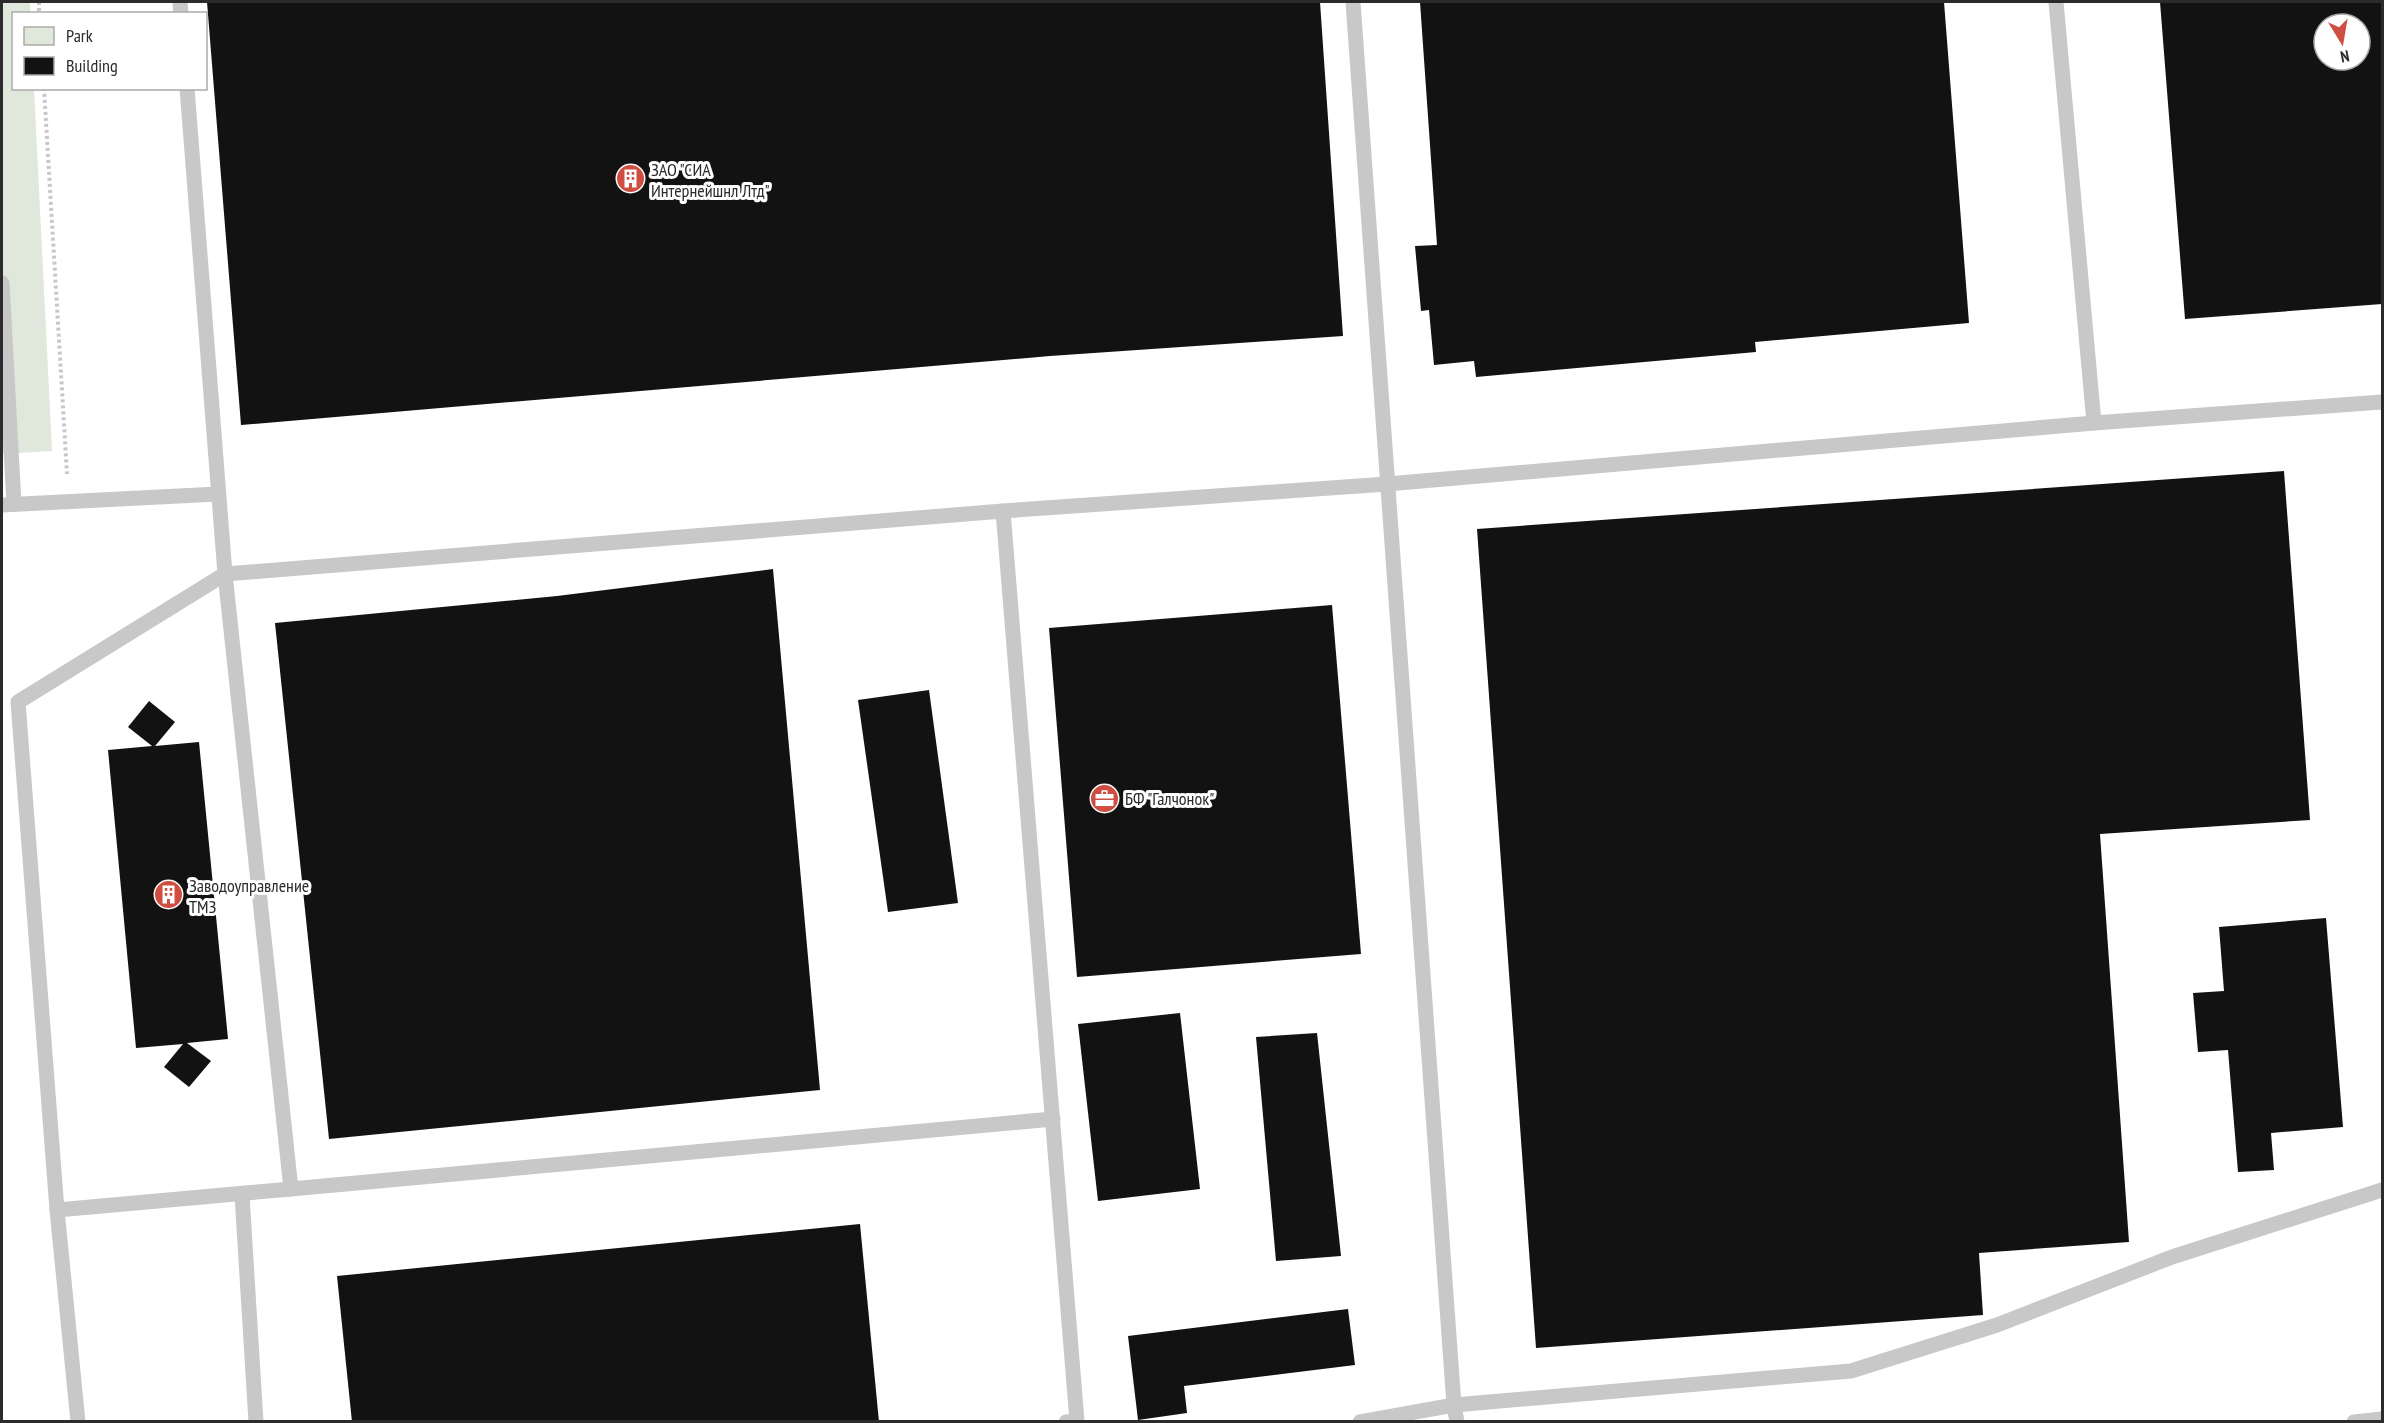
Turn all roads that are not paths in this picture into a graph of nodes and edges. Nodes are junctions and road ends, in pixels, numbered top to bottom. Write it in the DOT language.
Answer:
graph roads {
  1 [pos="1353,2"];
  2 [pos="2056,2"];
  3 [pos="187,90"];
  4 [pos="2,283"];
  5 [pos="2382,402"];
  6 [pos="2094,423"];
  7 [pos="1387,484"];
  8 [pos="218,494"];
  9 [pos="8,505"];
  10 [pos="1003,511"];
  11 [pos="225,574"];
  12 [pos="1053,1119"];
  13 [pos="291,1189"];
  14 [pos="2382,1190"];
  15 [pos="242,1195"];
  16 [pos="57,1210"];
  17 [pos="1454,1405"];
  18 [pos="2382,1419"];
  19 [pos="1074,1421"];
  20 [pos="78,1422"];
  21 [pos="256,1422"];
  22 [pos="1360,1422"];
  23 [pos="1457,1422"];
  24 [pos="2354,1422"];
  1 -- 7 [label="lane"];
  2 -- 6 [label="lane"];
  3 -- 8 [label="lane"];
  4 -- 9 [label="lane"];
  5 -- 6 [label="lane"];
  6 -- 7 [label="lane"];
  7 -- 10 [label="lane"];
  7 -- 17 [label="lane"];
  8 -- 9 [label="lane"];
  8 -- 11 [label="lane"];
  10 -- 11 [label="lane"];
  10 -- 12 [label="lane"];
  11 -- 13 [label="lane"];
  11 -- 16 [label="lane"];
  12 -- 13 [label="lane"];
  12 -- 19 [label="lane"];
  13 -- 15 [label="lane"];
  14 -- 17 [label="lane"];
  15 -- 16 [label="lane"];
  15 -- 21 [label="lane"];
  16 -- 20 [label="lane"];
  17 -- 22 [label="lane"];
  17 -- 23 [label="lane"];
  18 -- 24 [label="lane"];
}
